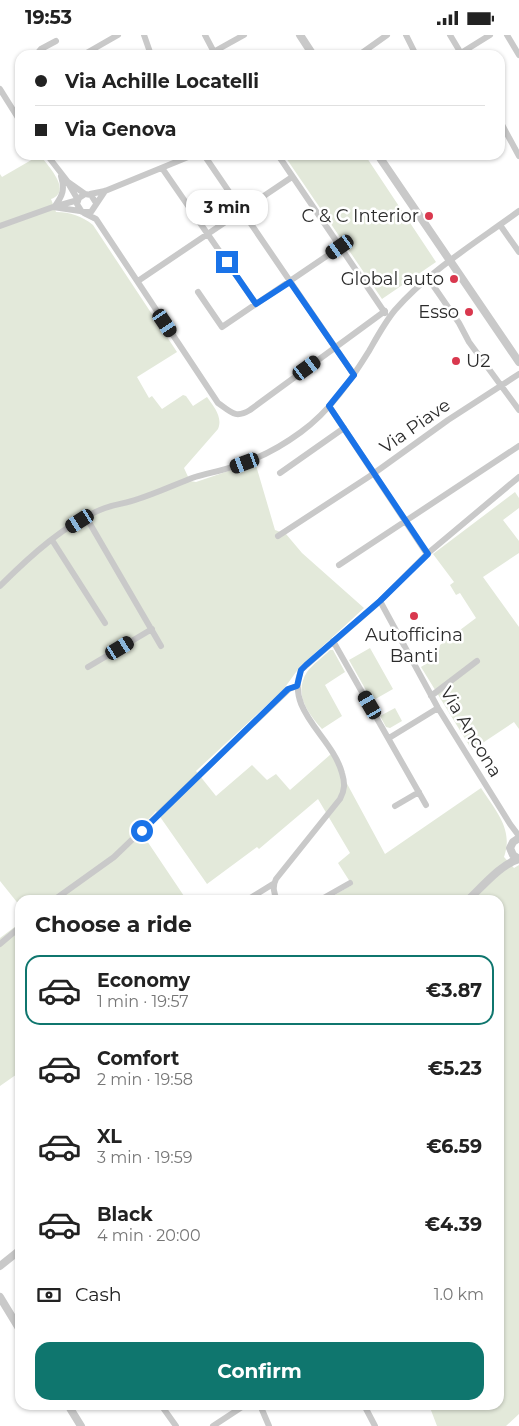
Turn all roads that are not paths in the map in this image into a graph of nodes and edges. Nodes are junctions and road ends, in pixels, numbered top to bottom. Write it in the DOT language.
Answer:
graph roads {
  1 [pos="118,35"];
  2 [pos="144,35"];
  3 [pos="205,35"];
  4 [pos="244,35"];
  5 [pos="300,35"];
  6 [pos="387,35"];
  7 [pos="406,35"];
  8 [pos="450,35"];
  9 [pos="490,35"];
  10 [pos="507,35"];
  11 [pos="56,41"];
  12 [pos="40,50"];
  13 [pos="92,50"];
  14 [pos="149,50"];
  15 [pos="211,50"];
  16 [pos="219,50"];
  17 [pos="310,50"];
  18 [pos="366,50"];
  19 [pos="414,50"];
  20 [pos="459,50"];
  21 [pos="468,50"];
  22 [pos="519,55"];
  23 [pos="0,89"];
  24 [pos="15,113"];
  25 [pos="505,130"];
  26 [pos="519,156"];
  27 [pos="51,160"];
  28 [pos="179,160"];
  29 [pos="207,160"];
  30 [pos="281,160"];
  31 [pos="381,160"];
  32 [pos="162,168"];
  33 [pos="59,170"];
  34 [pos="292,177"];
  35 [pos="68,182"];
  36 [pos="105,191"];
  37 [pos="88,194"];
  38 [pos="78,200"];
  39 [pos="96,204"];
  40 [pos="54,207"];
  41 [pos="241,211"];
  42 [pos="519,211"];
  43 [pos="82,212"];
  44 [pos="96,219"];
  45 [pos="500,225"];
  46 [pos="0,226"];
  47 [pos="208,234"];
  48 [pos="340,247"];
  49 [pos="519,252"];
  50 [pos="451,261"];
  51 [pos="428,278"];
  52 [pos="138,281"];
  53 [pos="290,282"];
  54 [pos="198,292"];
  55 [pos="256,304"];
  56 [pos="385,311"];
  57 [pos="389,318"];
  58 [pos="335,348"];
  59 [pos="519,362"];
  60 [pos="519,374"];
  61 [pos="354,375"];
  62 [pos="501,386"];
  63 [pos="329,406"];
  64 [pos="519,410"];
  65 [pos="344,428"];
  66 [pos="519,446"];
  67 [pos="280,473"];
  68 [pos="373,474"];
  69 [pos="519,477"];
  70 [pos="86,517"];
  71 [pos="405,520"];
  72 [pos="278,536"];
  73 [pos="52,540"];
  74 [pos="428,554"];
  75 [pos="339,565"];
  76 [pos="0,586"];
  77 [pos="380,601"];
  78 [pos="105,623"];
  79 [pos="152,629"];
  80 [pos="333,641"];
  81 [pos="161,646"];
  82 [pos="477,661"];
  83 [pos="88,667"];
  84 [pos="297,686"];
  85 [pos="431,696"];
  86 [pos="438,709"];
  87 [pos="389,738"];
  88 [pos="419,792"];
  89 [pos="426,805"];
  90 [pos="395,806"];
  91 [pos="510,824"];
  92 [pos="519,837"];
  93 [pos="511,846"];
  94 [pos="519,859"];
  95 [pos="503,868"];
  96 [pos="350,883"];
  97 [pos="273,884"];
  98 [pos="61,895"];
  99 [pos="255,895"];
  100 [pos="276,895"];
  101 [pos="329,895"];
  102 [pos="473,895"];
  103 [pos="15,931"];
  104 [pos="0,944"];
  105 [pos="15,1254"];
  106 [pos="2,1263"];
  107 [pos="0,1297"];
  108 [pos="15,1322"];
  109 [pos="71,1410"];
  110 [pos="165,1410"];
  111 [pos="237,1410"];
  112 [pos="262,1410"];
  113 [pos="367,1410"];
  114 [pos="80,1426"];
  115 [pos="176,1426"];
  116 [pos="213,1426"];
  117 [pos="269,1426"];
  118 [pos="375,1426"];
  1 -- 13 [label="street"];
  2 -- 14 [label="street"];
  3 -- 15 [label="street"];
  4 -- 16 [label="street"];
  5 -- 17 [label="street"];
  6 -- 18 [label="street"];
  7 -- 19 [label="street"];
  8 -- 20 [label="street"];
  9 -- 21 [label="street"];
  10 -- 22 [label="street"];
  11 -- 12 [label="street"];
  23 -- 24 [label="street"];
  25 -- 26 [label="street"];
  27 -- 33 [label="street"];
  28 -- 32 [label="street"];
  29 -- 41 [label="street"];
  30 -- 34 [label="street"];
  31 -- 50 [label="street"];
  32 -- 36 [label="street"];
  32 -- 47 [label="street"];
  33 -- 35 [label="street"];
  33 -- 40 [label="street"];
  34 -- 41 [label="street"];
  34 -- 48 [label="street"];
  35 -- 37 [label="street"];
  35 -- 38 [label="street"];
  36 -- 37 [label="street"];
  36 -- 39 [label="street"];
  37 -- 38 [label="street"];
  37 -- 39 [label="street"];
  38 -- 40 [label="street"];
  38 -- 43 [label="street"];
  39 -- 43 [label="street"];
  39 -- 44 [label="street"];
  40 -- 43 [label="street"];
  40 -- 46 [label="street"];
  41 -- 47 [label="street"];
  41 -- 53 [label="street"];
  42 -- 45 [label="street"];
  43 -- 44 [label="street"];
  44 -- 52 [label="street"];
  45 -- 49 [label="street"];
  45 -- 50 [label="street"];
  47 -- 52 [label="street"];
  47 -- 55 [label="street"];
  48 -- 53 [label="street"];
  48 -- 56 [label="street"];
  50 -- 51 [label="street"];
  50 -- 59 [label="street"];
  51 -- 57 [label="street"];
  51 -- 62 [label="street"];
  52 -- 58 [label="street"];
  53 -- 55 [label="street"];
  53 -- 58 [label="street"];
  54 -- 55 [label="street"];
  56 -- 57 [label="street"];
  56 -- 58 [label="street"];
  57 -- 61 [label="street"];
  58 -- 61 [label="street"];
  60 -- 62 [label="street, Via Piave"];
  61 -- 63 [label="street"];
  62 -- 64 [label="street"];
  62 -- 68 [label="street, Via Piave"];
  63 -- 65 [label="street"];
  63 -- 70 [label="street"];
  65 -- 67 [label="street"];
  65 -- 68 [label="street"];
  66 -- 71 [label="street"];
  68 -- 71 [label="street"];
  68 -- 72 [label="street, Via Piave"];
  69 -- 74 [label="street"];
  70 -- 73 [label="street"];
  70 -- 79 [label="street"];
  71 -- 74 [label="street"];
  71 -- 75 [label="street"];
  73 -- 76 [label="street"];
  73 -- 78 [label="street"];
  74 -- 77 [label="street"];
  77 -- 80 [label="street"];
  77 -- 85 [label="street, Via Ancona"];
  79 -- 81 [label="street"];
  79 -- 83 [label="street"];
  80 -- 84 [label="street"];
  80 -- 87 [label="street"];
  82 -- 85 [label="street"];
  84 -- 97 [label="street"];
  84 -- 98 [label="street"];
  85 -- 86 [label="street, Via Ancona"];
  86 -- 87 [label="street"];
  86 -- 91 [label="street, Via Ancona"];
  87 -- 88 [label="street"];
  88 -- 89 [label="street"];
  88 -- 90 [label="street"];
  91 -- 92 [label="street, Via Ancona"];
  91 -- 93 [label="street, Via Ancona"];
  92 -- 93 [label="street"];
  93 -- 94 [label="street"];
  93 -- 95 [label="street"];
  94 -- 95 [label="street"];
  95 -- 102 [label="street"];
  96 -- 101 [label="street"];
  97 -- 99 [label="street"];
  97 -- 100 [label="street"];
  103 -- 104 [label="street"];
  105 -- 106 [label="street"];
  107 -- 108 [label="street"];
  109 -- 114 [label="street"];
  110 -- 115 [label="street"];
  111 -- 116 [label="street"];
  112 -- 117 [label="street"];
  113 -- 118 [label="street"];
}
